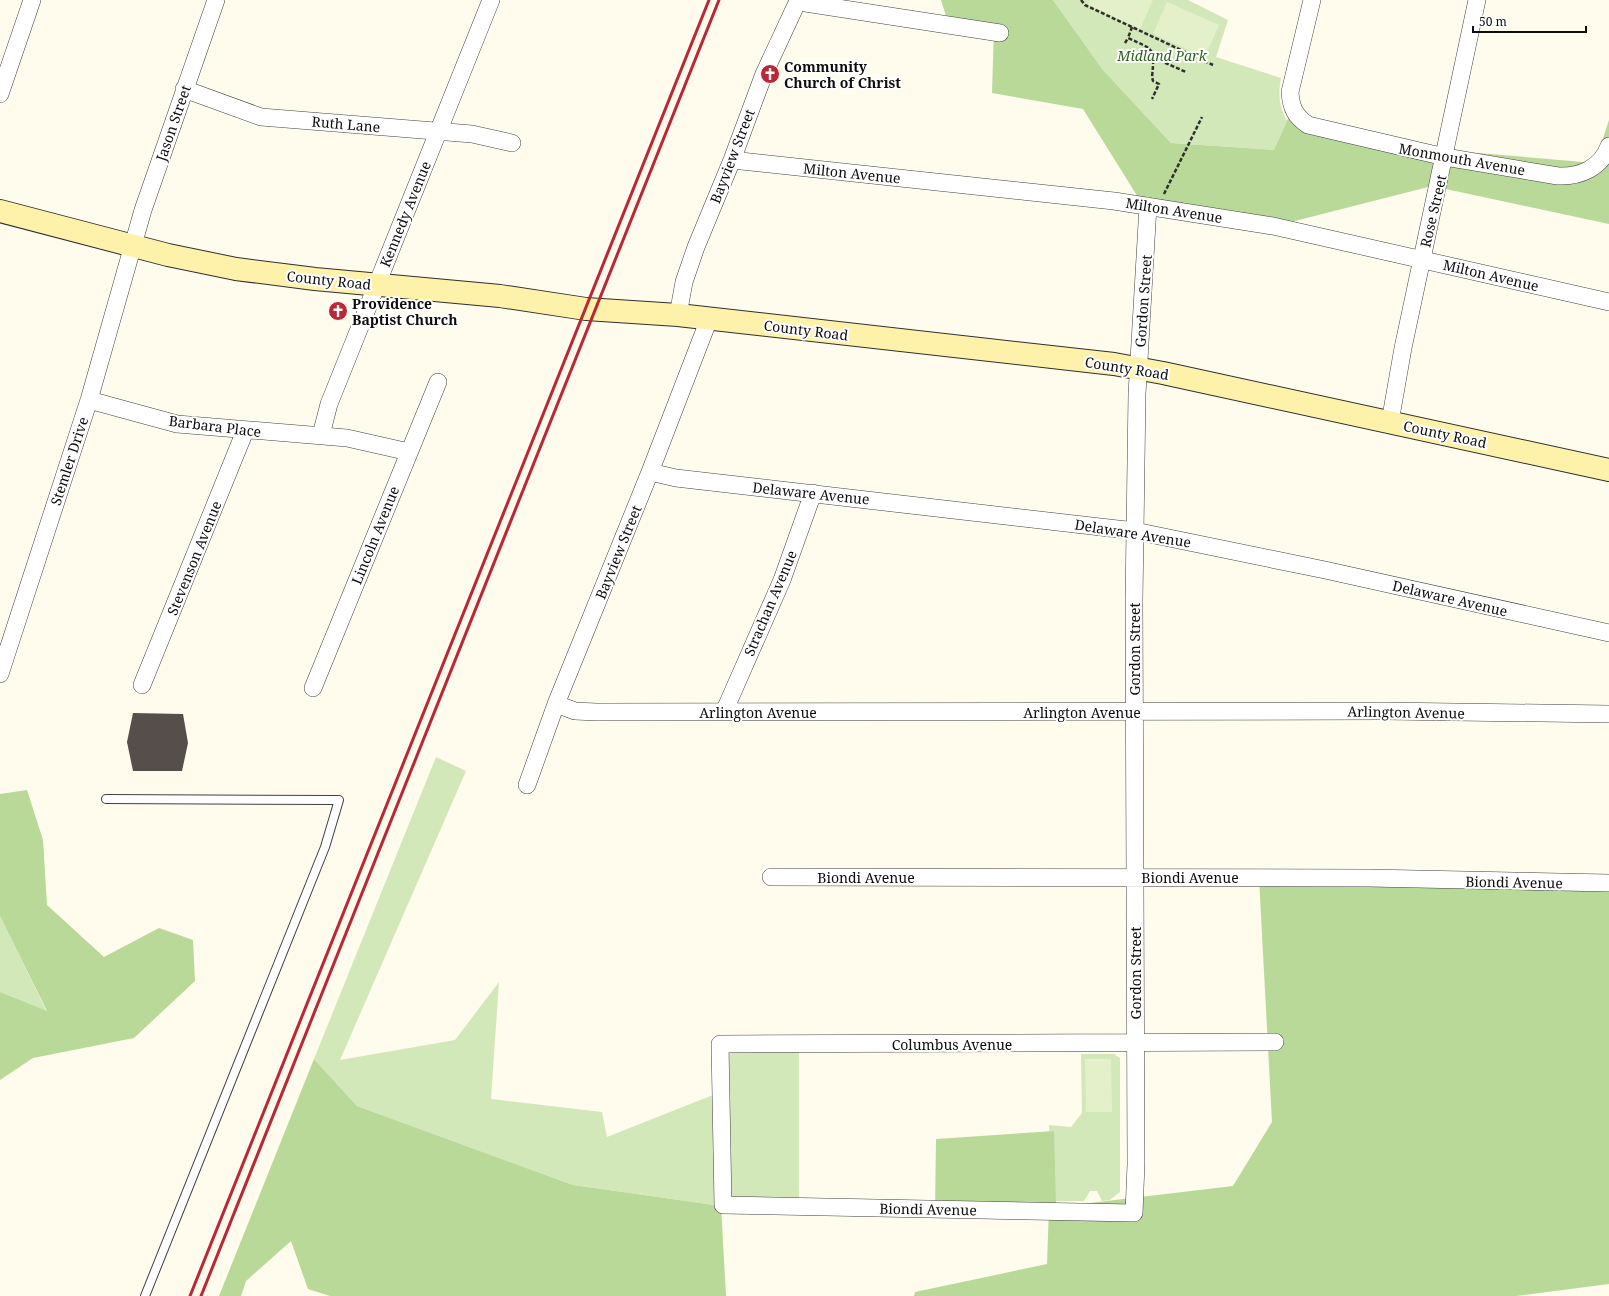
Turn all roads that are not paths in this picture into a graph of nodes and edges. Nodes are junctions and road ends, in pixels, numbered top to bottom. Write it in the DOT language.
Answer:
graph roads {
  1 [pos="32,0"];
  2 [pos="216,0"];
  3 [pos="491,0"];
  4 [pos="1312,0"];
  5 [pos="1477,0"];
  6 [pos="1000,33"];
  7 [pos="184,89"];
  8 [pos="0,94"];
  9 [pos="438,132"];
  10 [pos="512,143"];
  11 [pos="1609,146"];
  12 [pos="1445,157"];
  13 [pos="732,160"];
  14 [pos="1148,206"];
  15 [pos="0,211"];
  16 [pos="134,246"];
  17 [pos="1423,259"];
  18 [pos="376,284"];
  19 [pos="1609,302"];
  20 [pos="678,315"];
  21 [pos="709,319"];
  22 [pos="1139,369"];
  23 [pos="438,382"];
  24 [pos="89,400"];
  25 [pos="1390,422"];
  26 [pos="245,431"];
  27 [pos="321,435"];
  28 [pos="409,452"];
  29 [pos="1609,470"];
  30 [pos="650,472"];
  31 [pos="813,493"];
  32 [pos="1135,531"];
  33 [pos="1609,633"];
  34 [pos="0,674"];
  35 [pos="142,685"];
  36 [pos="312,688"];
  37 [pos="556,704"];
  38 [pos="724,712"];
  39 [pos="1135,712"];
  40 [pos="1609,714"];
  41 [pos="527,785"];
  42 [pos="106,799"];
  43 [pos="1135,876"];
  44 [pos="771,877"];
  45 [pos="1609,883"];
  46 [pos="1275,1042"];
  47 [pos="1134,1043"];
  48 [pos="723,1205"];
  49 [pos="1134,1213"];
  50 [pos="145,1296"];
  1 -- 8 [label="street"];
  2 -- 7 [label="street, Jason Street"];
  3 -- 9 [label="street, Kennedy Avenue"];
  4 -- 12 [label="street, Monmouth Avenue"];
  5 -- 12 [label="street, Rose Street"];
  6 -- 13 [label="street, Bayview Street"];
  7 -- 9 [label="street, Ruth Lane"];
  7 -- 16 [label="street, Jason Street"];
  9 -- 10 [label="street, Ruth Lane"];
  9 -- 18 [label="street, Kennedy Avenue"];
  11 -- 12 [label="street, Monmouth Avenue"];
  12 -- 17 [label="street, Rose Street"];
  13 -- 14 [label="street, Milton Avenue"];
  13 -- 20 [label="street, Bayview Street"];
  14 -- 17 [label="street, Milton Avenue"];
  14 -- 22 [label="street, Gordon Street"];
  15 -- 16 [label="street, County Road"];
  16 -- 18 [label="street, County Road"];
  16 -- 24 [label="street, Stemler Drive"];
  17 -- 19 [label="street, Milton Avenue"];
  17 -- 25 [label="street, Rose Street"];
  18 -- 20 [label="street, County Road"];
  18 -- 27 [label="street, Kennedy Avenue"];
  20 -- 21 [label="street, County Road"];
  21 -- 22 [label="street, County Road"];
  21 -- 30 [label="street, Bayview Street"];
  22 -- 25 [label="street, County Road"];
  22 -- 32 [label="street, Gordon Street"];
  23 -- 28 [label="street, Lincoln Avenue"];
  24 -- 26 [label="street, Barbara Place"];
  24 -- 34 [label="street, Stemler Drive"];
  25 -- 29 [label="street, County Road"];
  26 -- 27 [label="street, Barbara Place"];
  26 -- 35 [label="street, Stevenson Avenue"];
  27 -- 28 [label="street"];
  28 -- 36 [label="street, Lincoln Avenue"];
  30 -- 31 [label="street, Delaware Avenue"];
  30 -- 37 [label="street, Bayview Street"];
  31 -- 32 [label="street, Delaware Avenue"];
  31 -- 38 [label="street, Strachan Avenue"];
  32 -- 33 [label="street, Delaware Avenue"];
  32 -- 39 [label="street, Gordon Street"];
  37 -- 38 [label="street, Arlington Avenue"];
  37 -- 41 [label="street, Bayview Street"];
  38 -- 39 [label="street, Arlington Avenue"];
  39 -- 40 [label="street, Arlington Avenue"];
  39 -- 43 [label="street, Gordon Street"];
  42 -- 50 [label="lane"];
  43 -- 44 [label="street, Biondi Avenue"];
  43 -- 45 [label="street, Biondi Avenue"];
  43 -- 47 [label="street, Gordon Street"];
  46 -- 47 [label="street, Columbus Avenue"];
  47 -- 48 [label="street, Columbus Avenue"];
  47 -- 49 [label="street, Gordon Street"];
  48 -- 49 [label="street, Biondi Avenue"];
}
